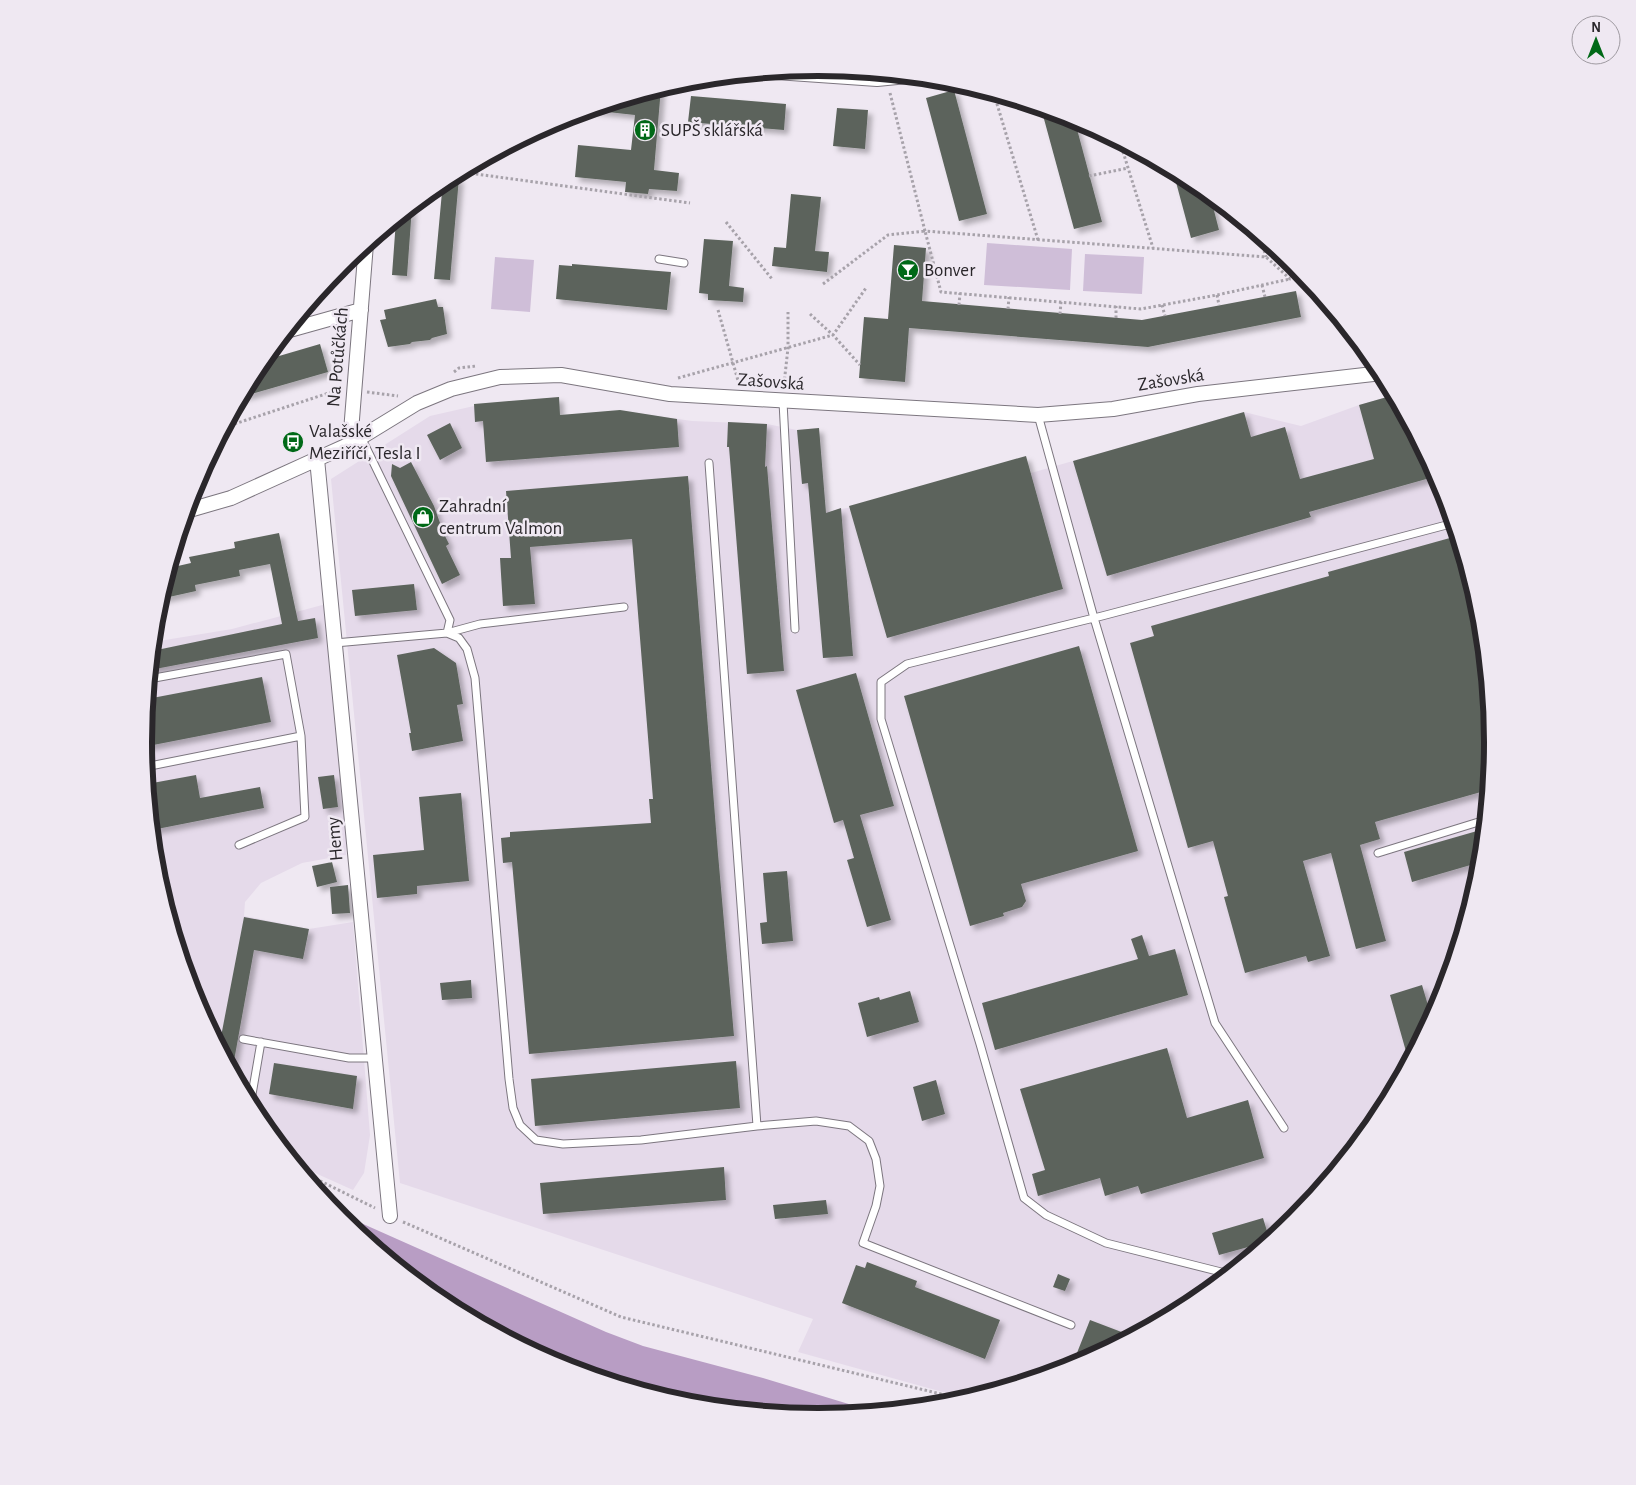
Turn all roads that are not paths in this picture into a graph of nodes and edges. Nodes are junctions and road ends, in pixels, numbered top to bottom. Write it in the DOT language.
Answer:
graph roads {
  1 [pos="365,255"];
  2 [pos="659,259"];
  3 [pos="684,263"];
  4 [pos="360,310"];
  5 [pos="296,328"];
  6 [pos="1373,374"];
  7 [pos="782,395"];
  8 [pos="1038,415"];
  9 [pos="355,440"];
  10 [pos="317,459"];
  11 [pos="709,463"];
  12 [pos="194,509"];
  13 [pos="1448,525"];
  14 [pos="624,607"];
  15 [pos="1094,618"];
  16 [pos="795,629"];
  17 [pos="447,633"];
  18 [pos="335,643"];
  19 [pos="155,678"];
  20 [pos="301,736"];
  21 [pos="153,766"];
  22 [pos="1480,822"];
  23 [pos="239,845"];
  24 [pos="1378,853"];
  25 [pos="243,1039"];
  26 [pos="261,1042"];
  27 [pos="374,1058"];
  28 [pos="252,1094"];
  29 [pos="757,1126"];
  30 [pos="1284,1128"];
  31 [pos="390,1216"];
  32 [pos="1222,1272"];
  33 [pos="1071,1325"];
  1 -- 4 [label="street, Na Potůčkách"];
  2 -- 3 [label="lane"];
  4 -- 5 [label="street"];
  4 -- 9 [label="street, Na Potůčkách"];
  6 -- 8 [label="street, Zašovská"];
  7 -- 8 [label="street, Zašovská"];
  7 -- 9 [label="street, Zašovská"];
  7 -- 16 [label="lane"];
  8 -- 15 [label="lane"];
  9 -- 10 [label="street, Zašovská"];
  9 -- 17 [label="lane"];
  10 -- 12 [label="street, Zašovská"];
  10 -- 18 [label="street, Hemy"];
  11 -- 29 [label="lane"];
  13 -- 15 [label="lane"];
  14 -- 17 [label="lane"];
  15 -- 30 [label="lane"];
  15 -- 32 [label="lane"];
  17 -- 18 [label="lane"];
  17 -- 29 [label="lane"];
  18 -- 27 [label="street, Hemy"];
  19 -- 20 [label="lane"];
  20 -- 21 [label="lane"];
  20 -- 23 [label="lane"];
  22 -- 24 [label="lane"];
  25 -- 26 [label="lane"];
  26 -- 27 [label="lane"];
  26 -- 28 [label="lane"];
  27 -- 31 [label="street, Hemy"];
  29 -- 33 [label="lane"];
}
